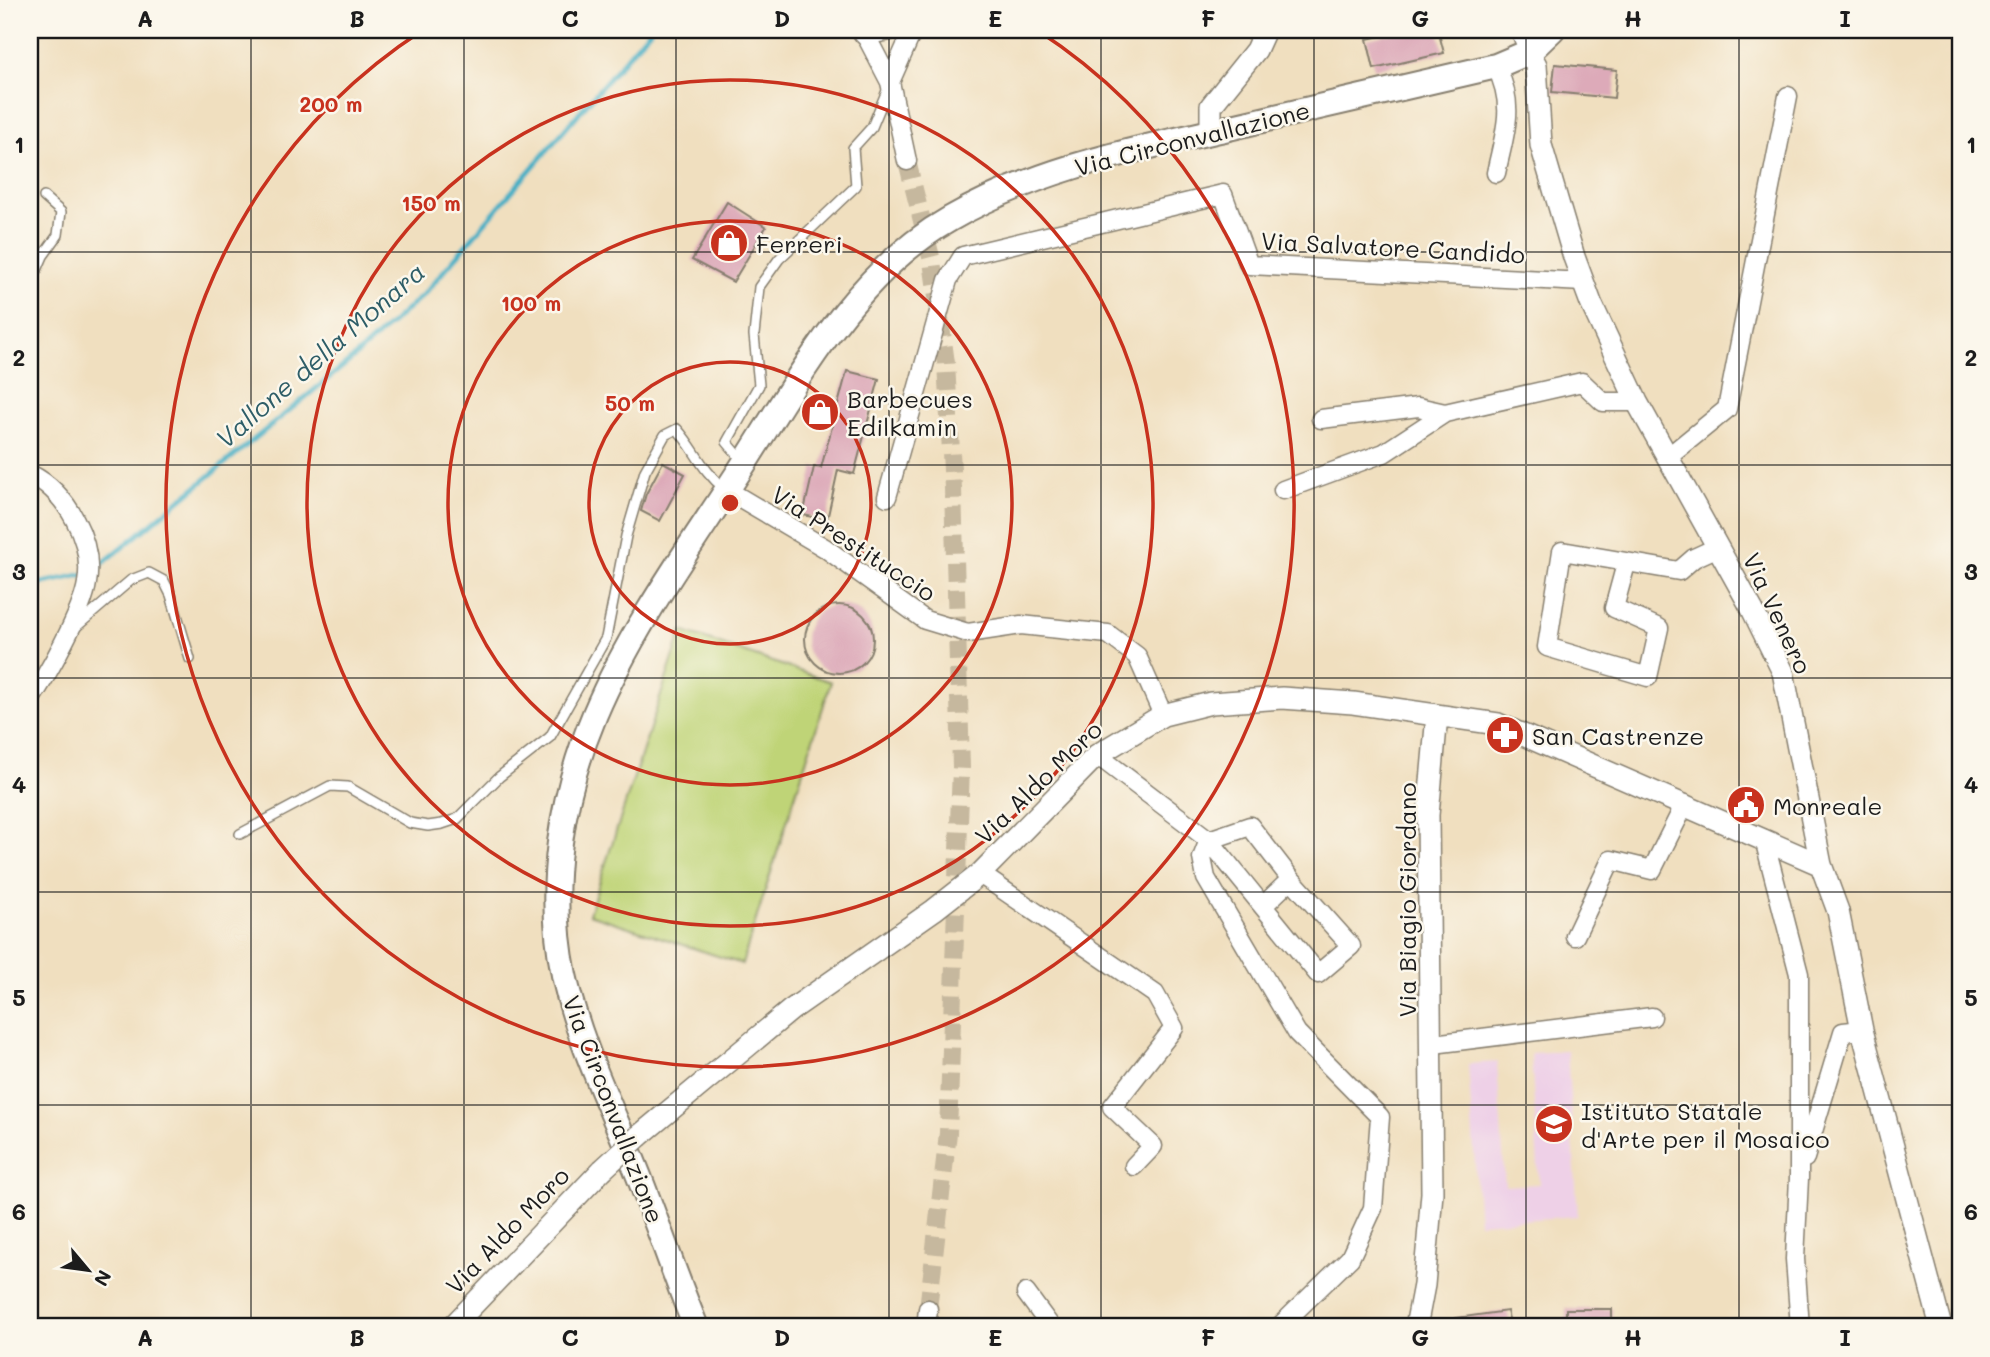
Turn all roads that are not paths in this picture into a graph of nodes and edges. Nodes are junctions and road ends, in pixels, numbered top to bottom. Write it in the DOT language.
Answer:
graph roads {
  1 [pos="888,30"];
  2 [pos="913,30"];
  3 [pos="1265,30"];
  4 [pos="1552,30"];
  5 [pos="863,32"];
  6 [pos="1525,41"];
  7 [pos="1496,66"];
  8 [pos="890,82"];
  9 [pos="1788,96"];
  10 [pos="1211,132"];
  11 [pos="907,161"];
  12 [pos="1496,173"];
  13 [pos="44,197"];
  14 [pos="1583,282"];
  15 [pos="30,286"];
  16 [pos="1637,402"];
  17 [pos="1445,413"];
  18 [pos="1321,419"];
  19 [pos="1668,457"];
  20 [pos="745,463"];
  21 [pos="30,474"];
  22 [pos="727,490"];
  23 [pos="1283,490"];
  24 [pos="887,497"];
  25 [pos="1718,547"];
  26 [pos="1626,564"];
  27 [pos="66,634"];
  28 [pos="190,659"];
  29 [pos="30,700"];
  30 [pos="1163,715"];
  31 [pos="1437,715"];
  32 [pos="1097,755"];
  33 [pos="1685,804"];
  34 [pos="240,834"];
  35 [pos="1764,839"];
  36 [pos="1209,840"];
  37 [pos="1821,865"];
  38 [pos="980,874"];
  39 [pos="1291,879"];
  40 [pos="1263,906"];
  41 [pos="1575,936"];
  42 [pos="1652,1017"];
  43 [pos="1862,1030"];
  44 [pos="1433,1044"];
  45 [pos="1134,1166"];
  46 [pos="1799,1178"];
  47 [pos="1026,1293"];
  48 [pos="693,1325"];
  49 [pos="452,1327"];
  50 [pos="1051,1327"];
  51 [pos="1279,1327"];
  52 [pos="1416,1327"];
  53 [pos="1800,1327"];
  54 [pos="1941,1327"];
  1 -- 5 [label="street"];
  2 -- 8 [label="street"];
  3 -- 10 [label="street"];
  4 -- 6 [label="main road, Via Circonvallazione"];
  5 -- 8 [label="street"];
  6 -- 7 [label="main road, Via Circonvallazione"];
  6 -- 14 [label="street, Via Venero"];
  7 -- 10 [label="main road, Via Circonvallazione"];
  7 -- 12 [label="street"];
  8 -- 11 [label="street"];
  8 -- 20 [label="lane"];
  9 -- 19 [label="street"];
  10 -- 20 [label="main road, Via Circonvallazione"];
  13 -- 15 [label="lane"];
  14 -- 16 [label="street, Via Venero"];
  14 -- 24 [label="street, Via Salvatore Candido"];
  16 -- 17 [label="street"];
  16 -- 19 [label="street, Via Venero"];
  17 -- 18 [label="street"];
  17 -- 23 [label="street"];
  19 -- 25 [label="street, Via Venero"];
  20 -- 22 [label="main road, Via Circonvallazione"];
  21 -- 27 [label="street"];
  22 -- 30 [label="street, Via Prestituccio"];
  22 -- 34 [label="lane"];
  22 -- 48 [label="main road, Via Circonvallazione"];
  25 -- 26 [label="street"];
  25 -- 37 [label="street, Via Venero"];
  27 -- 28 [label="lane"];
  27 -- 29 [label="street"];
  30 -- 31 [label="street, Via Aldo Moro"];
  30 -- 32 [label="street, Via Aldo Moro"];
  31 -- 33 [label="street, Via Aldo Moro"];
  31 -- 44 [label="street, Via Biagio Giordano"];
  32 -- 36 [label="street"];
  32 -- 38 [label="street, Via Aldo Moro"];
  33 -- 35 [label="street, Via Aldo Moro"];
  33 -- 41 [label="street"];
  35 -- 37 [label="street, Via Aldo Moro"];
  35 -- 46 [label="street"];
  36 -- 39 [label="street"];
  36 -- 40 [label="street"];
  36 -- 51 [label="street"];
  37 -- 43 [label="street, Via Venero"];
  38 -- 45 [label="street"];
  38 -- 49 [label="street, Via Aldo Moro, bridge"];
  39 -- 40 [label="street"];
  39 -- 40 [label="street"];
  42 -- 44 [label="street, Via Biagio Giordano"];
  43 -- 46 [label="street"];
  43 -- 54 [label="street, Via Venero"];
  44 -- 52 [label="street, Via Biagio Giordano"];
  46 -- 53 [label="street"];
  47 -- 50 [label="street"];
}
